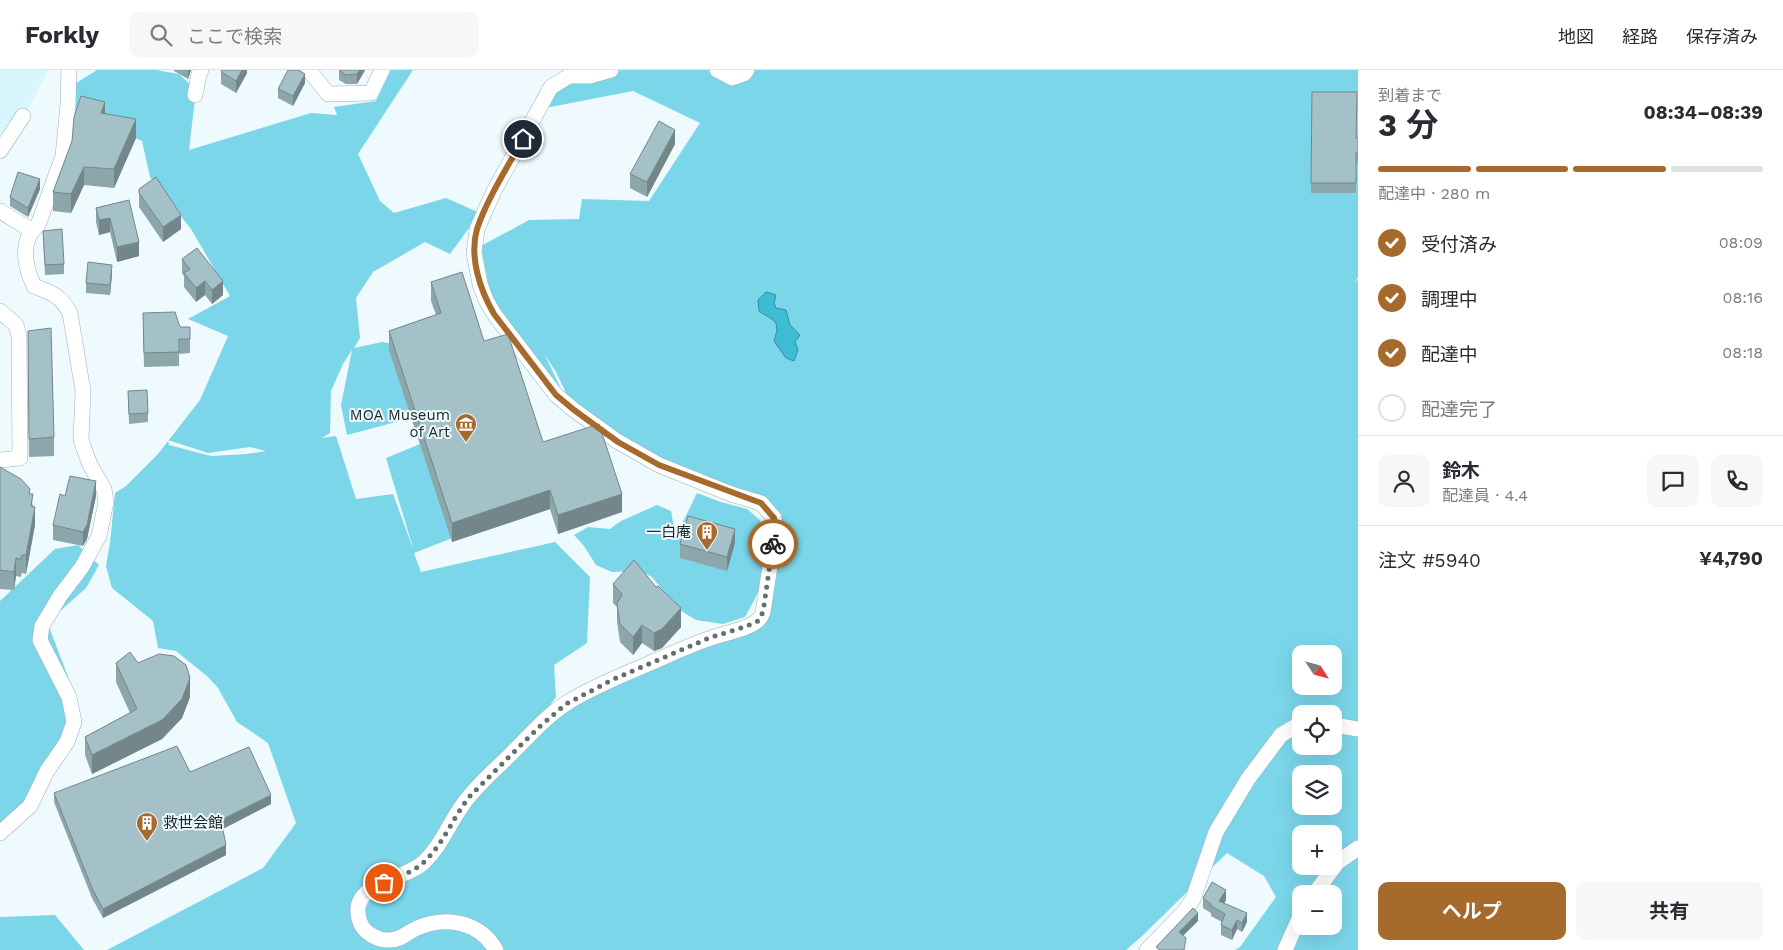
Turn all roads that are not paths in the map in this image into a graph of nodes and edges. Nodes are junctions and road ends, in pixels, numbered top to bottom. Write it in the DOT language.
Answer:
graph roads {
  1 [pos="69,70"];
  2 [pos="201,70"];
  3 [pos="309,70"];
  4 [pos="382,70"];
  5 [pos="611,70"];
  6 [pos="717,70"];
  7 [pos="747,70"];
  8 [pos="568,73"];
  9 [pos="195,95"];
  10 [pos="23,116"];
  11 [pos="0,150"];
  12 [pos="0,211"];
  13 [pos="32,230"];
  14 [pos="0,310"];
  15 [pos="0,460"];
  16 [pos="1342,726"];
  17 [pos="1292,728"];
  18 [pos="1358,729"];
  19 [pos="0,833"];
  20 [pos="1358,848"];
  21 [pos="1321,885"];
  22 [pos="1292,934"];
  23 [pos="496,950"];
  24 [pos="1147,950"];
  25 [pos="1285,950"];
  1 -- 13 [label="street"];
  2 -- 9 [label="street"];
  3 -- 4 [label="street"];
  5 -- 8 [label="street"];
  6 -- 7 [label="street"];
  8 -- 23 [label="street"];
  10 -- 11 [label="street"];
  12 -- 13 [label="street"];
  13 -- 19 [label="street"];
  14 -- 15 [label="street"];
  16 -- 18 [label="street"];
  17 -- 24 [label="street"];
  20 -- 21 [label="street"];
  22 -- 25 [label="street"];
}
